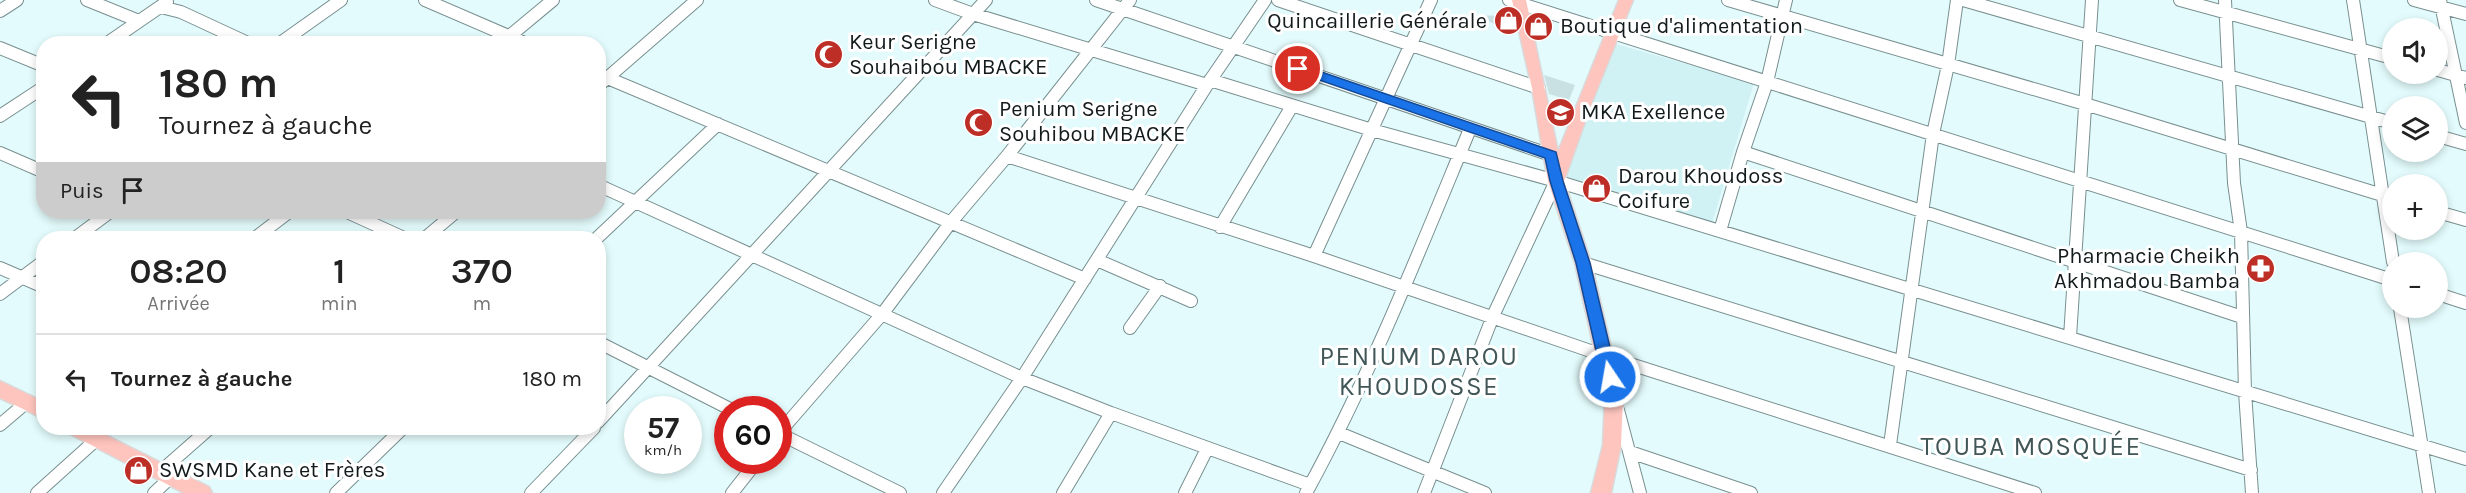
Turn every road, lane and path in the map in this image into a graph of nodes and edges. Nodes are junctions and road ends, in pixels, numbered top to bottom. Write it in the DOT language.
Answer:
graph roads {
  1 [pos="17,0"];
  2 [pos="90,0"];
  3 [pos="341,0"];
  4 [pos="425,0"];
  5 [pos="553,0"];
  6 [pos="697,0"];
  7 [pos="935,0"];
  8 [pos="986,0"];
  9 [pos="1096,0"];
  10 [pos="1130,0"];
  11 [pos="1265,0"];
  12 [pos="1278,0"];
  13 [pos="1431,0"];
  14 [pos="1626,0"];
  15 [pos="1728,0"];
  16 [pos="1786,0"];
  17 [pos="1957,0"];
  18 [pos="1963,0"];
  19 [pos="2092,0"];
  20 [pos="2180,0"];
  21 [pos="2353,0"];
  22 [pos="2414,0"];
  23 [pos="1522,2"];
  24 [pos="166,3"];
  25 [pos="2441,4"];
  26 [pos="2225,6"];
  27 [pos="1123,10"];
  28 [pos="0,11"];
  29 [pos="973,14"];
  30 [pos="2466,14"];
  31 [pos="1781,16"];
  32 [pos="140,21"];
  33 [pos="1613,33"];
  34 [pos="118,36"];
  35 [pos="233,36"];
  36 [pos="290,36"];
  37 [pos="509,36"];
  38 [pos="2090,36"];
  39 [pos="1410,43"];
  40 [pos="1233,47"];
  41 [pos="0,48"];
  42 [pos="2360,49"];
  43 [pos="1092,51"];
  44 [pos="2382,55"];
  45 [pos="36,63"];
  46 [pos="1948,65"];
  47 [pos="606,74"];
  48 [pos="2229,76"];
  49 [pos="606,77"];
  50 [pos="2461,77"];
  51 [pos="1767,82"];
  52 [pos="1208,83"];
  53 [pos="1539,88"];
  54 [pos="36,92"];
  55 [pos="1384,98"];
  56 [pos="2085,104"];
  57 [pos="1292,106"];
  58 [pos="0,116"];
  59 [pos="2371,117"];
  60 [pos="2382,120"];
  61 [pos="2466,123"];
  62 [pos="718,124"];
  63 [pos="1470,129"];
  64 [pos="1372,130"];
  65 [pos="1933,134"];
  66 [pos="2448,139"];
  67 [pos="2466,144"];
  68 [pos="2233,149"];
  69 [pos="1743,152"];
  70 [pos="0,153"];
  71 [pos="1551,155"];
  72 [pos="1007,156"];
  73 [pos="1460,156"];
  74 [pos="36,169"];
  75 [pos="829,171"];
  76 [pos="2383,174"];
  77 [pos="1556,181"];
  78 [pos="2081,182"];
  79 [pos="606,189"];
  80 [pos="2382,195"];
  81 [pos="1137,199"];
  82 [pos="636,202"];
  83 [pos="1922,212"];
  84 [pos="2448,215"];
  85 [pos="101,219"];
  86 [pos="280,219"];
  87 [pos="362,219"];
  88 [pos="448,219"];
  89 [pos="2466,220"];
  90 [pos="951,222"];
  91 [pos="1220,227"];
  92 [pos="84,231"];
  93 [pos="264,231"];
  94 [pos="389,231"];
  95 [pos="433,231"];
  96 [pos="605,231"];
  97 [pos="1720,231"];
  98 [pos="2241,232"];
  99 [pos="754,254"];
  100 [pos="1314,256"];
  101 [pos="1097,260"];
  102 [pos="1583,263"];
  103 [pos="2074,263"];
  104 [pos="36,267"];
  105 [pos="0,268"];
  106 [pos="2382,277"];
  107 [pos="21,278"];
  108 [pos="1085,279"];
  109 [pos="36,284"];
  110 [pos="1160,286"];
  111 [pos="1404,288"];
  112 [pos="1911,289"];
  113 [pos="0,294"];
  114 [pos="2448,297"];
  115 [pos="1191,301"];
  116 [pos="2466,303"];
  117 [pos="883,313"];
  118 [pos="1493,316"];
  119 [pos="2242,317"];
  120 [pos="2402,318"];
  121 [pos="1130,328"];
  122 [pos="2070,336"];
  123 [pos="606,346"];
  124 [pos="1605,356"];
  125 [pos="1901,361"];
  126 [pos="650,369"];
  127 [pos="1022,378"];
  128 [pos="0,389"];
  129 [pos="2245,392"];
  130 [pos="1614,398"];
  131 [pos="714,401"];
  132 [pos="36,407"];
  133 [pos="36,409"];
  134 [pos="1111,413"];
  135 [pos="606,414"];
  136 [pos="792,418"];
  137 [pos="0,425"];
  138 [pos="1339,433"];
  139 [pos="90,435"];
  140 [pos="203,435"];
  141 [pos="396,435"];
  142 [pos="587,435"];
  143 [pos="98,439"];
  144 [pos="792,439"];
  145 [pos="1890,445"];
  146 [pos="2421,445"];
  147 [pos="1207,448"];
  148 [pos="1630,452"];
  149 [pos="2466,459"];
  150 [pos="2251,470"];
  151 [pos="1432,472"];
  152 [pos="747,474"];
  153 [pos="165,475"];
  154 [pos="1308,489"];
  155 [pos="37,493"];
  156 [pos="154,493"];
  157 [pos="202,493"];
  158 [pos="336,493"];
  159 [pos="531,493"];
  160 [pos="732,493"];
  161 [pos="900,493"];
  162 [pos="943,493"];
  163 [pos="1063,493"];
  164 [pos="1185,493"];
  165 [pos="1424,493"];
  166 [pos="1485,493"];
  167 [pos="1601,493"];
  168 [pos="1640,493"];
  169 [pos="1751,493"];
  170 [pos="2035,493"];
  171 [pos="2252,493"];
  172 [pos="2429,493"];
  1 -- 28 [label="street"];
  2 -- 32 [label="street"];
  3 -- 36 [label="street"];
  4 -- 37 [label="street"];
  5 -- 37 [label="street"];
  6 -- 47 [label="street"];
  7 -- 29 [label="street"];
  8 -- 29 [label="street"];
  9 -- 27 [label="street"];
  10 -- 27 [label="street"];
  11 -- 40 [label="street"];
  12 -- 39 [label="street"];
  13 -- 39 [label="street"];
  14 -- 33 [label="main road"];
  15 -- 31 [label="street"];
  16 -- 31 [label="street"];
  17 -- 46 [label="street"];
  18 -- 38 [label="street"];
  19 -- 38 [label="street"];
  20 -- 26 [label="street"];
  21 -- 42 [label="street"];
  22 -- 25 [label="street"];
  23 -- 33 [label="street"];
  23 -- 53 [label="main road"];
  24 -- 32 [label="street"];
  24 -- 35 [label="street"];
  25 -- 30 [label="street"];
  25 -- 50 [label="street"];
  26 -- 42 [label="street"];
  26 -- 48 [label="street"];
  27 -- 40 [label="street"];
  27 -- 43 [label="street"];
  29 -- 43 [label="street"];
  29 -- 75 [label="street"];
  31 -- 46 [label="street"];
  31 -- 51 [label="street"];
  32 -- 34 [label="street"];
  33 -- 51 [label="street"];
  33 -- 77 [label="main road"];
  38 -- 48 [label="street"];
  38 -- 56 [label="street"];
  39 -- 53 [label="street"];
  39 -- 55 [label="street"];
  40 -- 52 [label="street"];
  40 -- 55 [label="street"];
  41 -- 45 [label="street"];
  42 -- 44 [label="street"];
  42 -- 59 [label="street"];
  43 -- 52 [label="street"];
  43 -- 72 [label="street"];
  46 -- 56 [label="street"];
  46 -- 65 [label="street"];
  48 -- 59 [label="street"];
  48 -- 68 [label="street"];
  49 -- 62 [label="street"];
  50 -- 61 [label="street"];
  51 -- 65 [label="street"];
  51 -- 69 [label="street"];
  52 -- 57 [label="street"];
  52 -- 81 [label="street"];
  53 -- 71 [label="main road"];
  54 -- 58 [label="street"];
  55 -- 63 [label="street"];
  55 -- 64 [label="street"];
  56 -- 68 [label="street"];
  56 -- 78 [label="street"];
  57 -- 64 [label="street"];
  57 -- 91 [label="street"];
  59 -- 60 [label="street"];
  59 -- 76 [label="street"];
  62 -- 75 [label="street"];
  62 -- 82 [label="street"];
  63 -- 71 [label="street"];
  63 -- 73 [label="street"];
  64 -- 73 [label="street"];
  64 -- 100 [label="street"];
  65 -- 78 [label="street"];
  65 -- 83 [label="street"];
  66 -- 67 [label="street"];
  68 -- 80 [label="street"];
  68 -- 98 [label="street"];
  69 -- 83 [label="street"];
  69 -- 97 [label="street"];
  70 -- 74 [label="street"];
  71 -- 77 [label="main road"];
  72 -- 81 [label="street"];
  72 -- 90 [label="street"];
  73 -- 77 [label="street"];
  73 -- 111 [label="street"];
  75 -- 90 [label="street"];
  75 -- 99 [label="street"];
  77 -- 97 [label="street"];
  77 -- 102 [label="main road"];
  77 -- 118 [label="street"];
  78 -- 98 [label="street"];
  78 -- 103 [label="street"];
  79 -- 82 [label="street"];
  81 -- 91 [label="street"];
  81 -- 101 [label="street"];
  82 -- 96 [label="street"];
  82 -- 99 [label="street"];
  83 -- 103 [label="street"];
  83 -- 112 [label="street"];
  84 -- 89 [label="street"];
  85 -- 92 [label="street"];
  86 -- 93 [label="street"];
  87 -- 94 [label="street"];
  88 -- 95 [label="street"];
  90 -- 108 [label="street"];
  90 -- 117 [label="street"];
  91 -- 100 [label="street"];
  97 -- 112 [label="street"];
  98 -- 106 [label="street"];
  98 -- 119 [label="street"];
  99 -- 117 [label="street"];
  99 -- 126 [label="street"];
  100 -- 111 [label="street"];
  101 -- 108 [label="street"];
  101 -- 110 [label="street"];
  102 -- 124 [label="main road"];
  102 -- 125 [label="street"];
  103 -- 119 [label="street"];
  103 -- 122 [label="street"];
  104 -- 107 [label="street"];
  105 -- 107 [label="street"];
  107 -- 109 [label="street"];
  107 -- 113 [label="street"];
  108 -- 127 [label="street"];
  110 -- 115 [label="street"];
  110 -- 121 [label="street"];
  111 -- 118 [label="street"];
  111 -- 138 [label="street"];
  112 -- 122 [label="street"];
  112 -- 125 [label="street"];
  114 -- 116 [label="street"];
  117 -- 127 [label="street"];
  117 -- 136 [label="street"];
  118 -- 124 [label="street"];
  118 -- 151 [label="street"];
  119 -- 129 [label="street"];
  120 -- 146 [label="street"];
  122 -- 129 [label="street"];
  123 -- 126 [label="street"];
  124 -- 130 [label="main road"];
  124 -- 145 [label="street"];
  125 -- 145 [label="street"];
  125 -- 150 [label="street"];
  126 -- 131 [label="street"];
  126 -- 135 [label="street"];
  127 -- 134 [label="street"];
  127 -- 162 [label="street"];
  128 -- 132 [label="main road"];
  129 -- 146 [label="street"];
  129 -- 150 [label="street"];
  130 -- 148 [label="street"];
  130 -- 167 [label="main road"];
  133 -- 137 [label="street"];
  134 -- 147 [label="street"];
  134 -- 163 [label="street"];
  138 -- 151 [label="street"];
  138 -- 154 [label="street"];
  139 -- 143 [label="main road"];
  140 -- 153 [label="street"];
  141 -- 158 [label="street"];
  142 -- 159 [label="street"];
  143 -- 153 [label="main road"];
  143 -- 155 [label="street"];
  144 -- 161 [label="street"];
  145 -- 170 [label="street"];
  146 -- 149 [label="street"];
  146 -- 172 [label="street"];
  147 -- 154 [label="street"];
  147 -- 164 [label="street"];
  148 -- 168 [label="street"];
  148 -- 169 [label="street"];
  150 -- 171 [label="street"];
  151 -- 165 [label="street"];
  151 -- 166 [label="street"];
  152 -- 160 [label="street"];
  153 -- 156 [label="street"];
  153 -- 157 [label="main road"];
}
